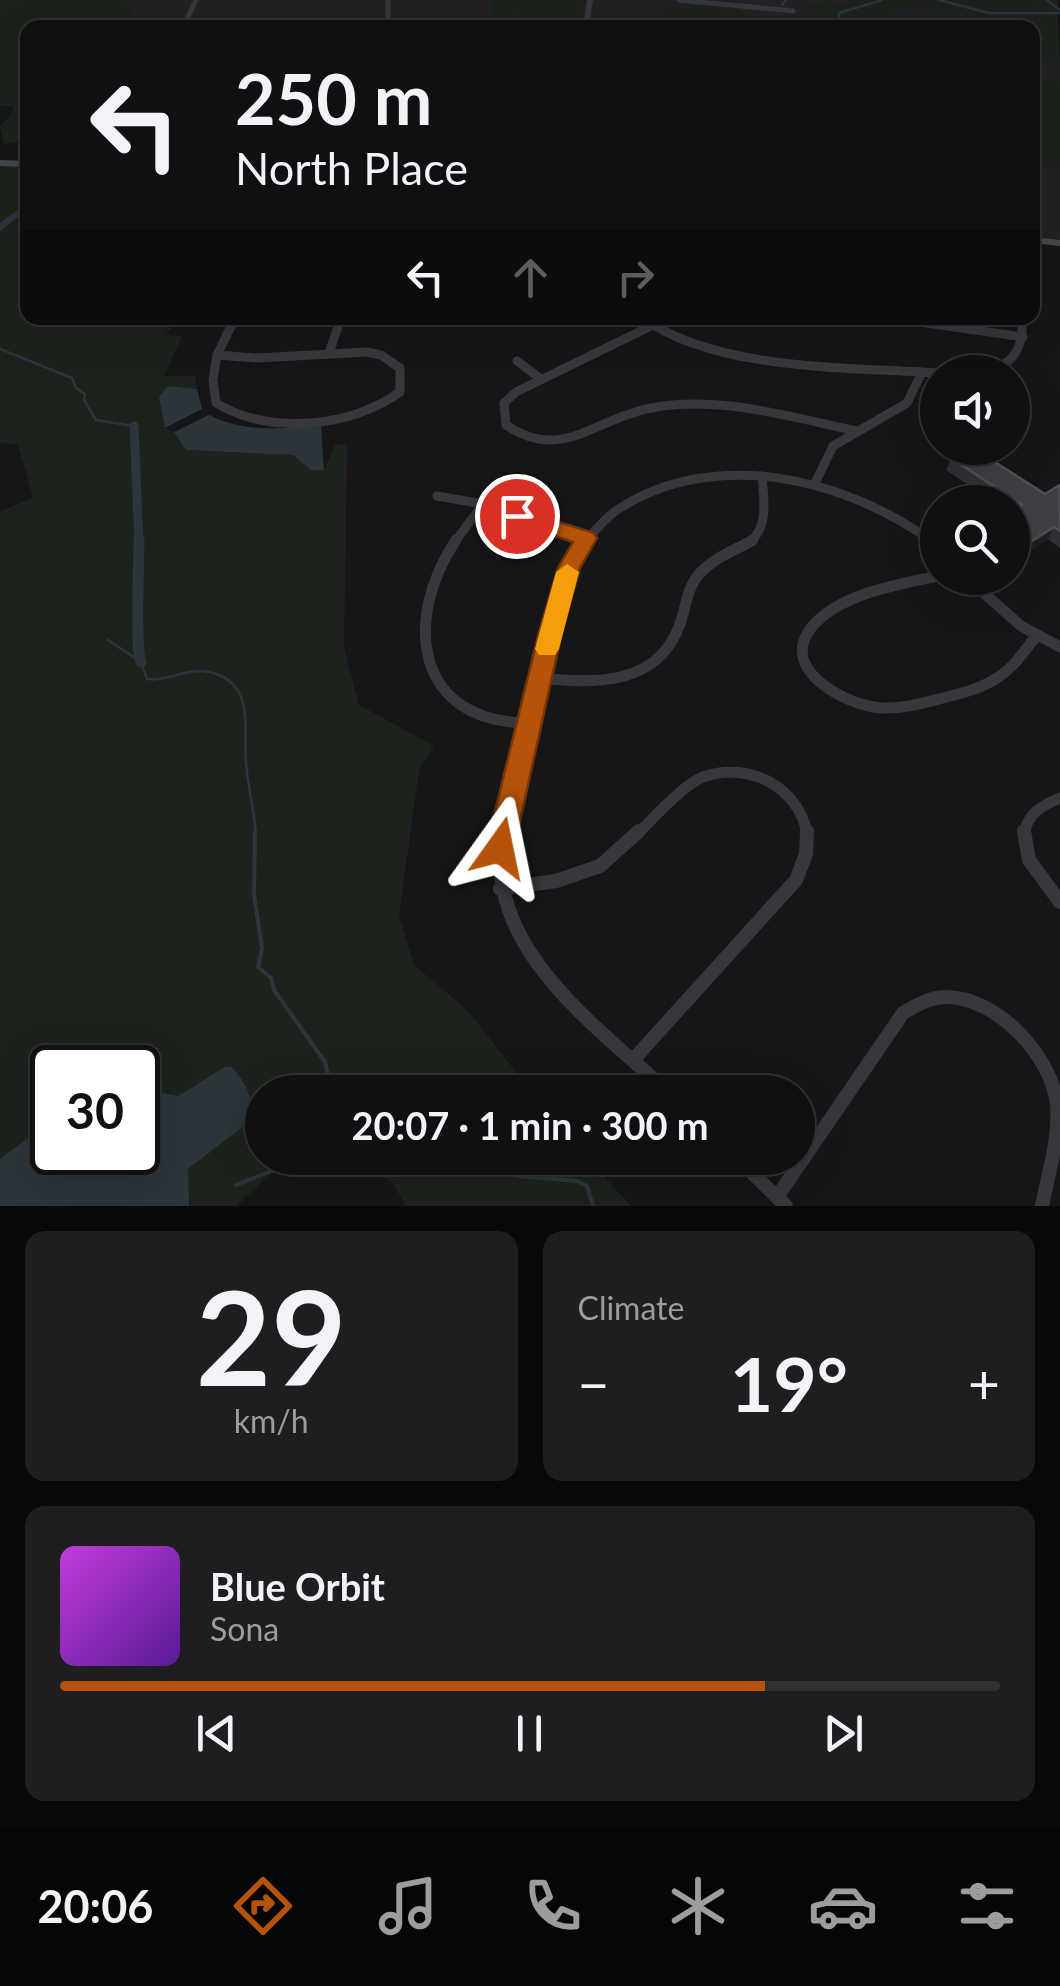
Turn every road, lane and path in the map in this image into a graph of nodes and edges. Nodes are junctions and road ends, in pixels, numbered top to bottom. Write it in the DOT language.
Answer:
graph roads {
  1 [pos="678,0"];
  2 [pos="793,11"];
  3 [pos="231,325"];
  4 [pos="339,325"];
  5 [pos="940,325"];
  6 [pos="1022,325"];
  7 [pos="651,326"];
  8 [pos="1023,337"];
  9 [pos="329,353"];
  10 [pos="216,355"];
  11 [pos="1017,355"];
  12 [pos="517,361"];
  13 [pos="920,372"];
  14 [pos="920,376"];
  15 [pos="541,380"];
  16 [pos="857,431"];
  17 [pos="762,476"];
  18 [pos="815,484"];
  19 [pos="437,496"];
  20 [pos="483,504"];
  21 [pos="920,532"];
  22 [pos="586,538"];
  23 [pos="920,580"];
  24 [pos="987,595"];
  25 [pos="1036,636"];
  26 [pos="1060,647"];
  27 [pos="540,678"];
  28 [pos="528,723"];
  29 [pos="1060,798"];
  30 [pos="500,889"];
  31 [pos="1060,902"];
  32 [pos="633,1060"];
  33 [pos="649,1075"];
  34 [pos="754,1175"];
  35 [pos="781,1202"];
  36 [pos="1042,1206"];
  1 -- 2 [label="street"];
  3 -- 10 [label="street"];
  4 -- 9 [label="street"];
  5 -- 8 [label="street"];
  6 -- 8 [label="street"];
  7 -- 13 [label="street"];
  7 -- 15 [label="street"];
  8 -- 11 [label="street"];
  9 -- 10 [label="street"];
  9 -- 10 [label="street"];
  12 -- 15 [label="street"];
  14 -- 16 [label="street"];
  15 -- 16 [label="street"];
  16 -- 18 [label="street"];
  17 -- 18 [label="street"];
  17 -- 22 [label="street"];
  17 -- 27 [label="street"];
  18 -- 21 [label="street"];
  19 -- 20 [label="street"];
  20 -- 22 [label="street"];
  20 -- 28 [label="street"];
  22 -- 27 [label="street"];
  23 -- 25 [label="street"];
  24 -- 25 [label="street"];
  25 -- 26 [label="street"];
  27 -- 28 [label="street"];
  28 -- 30 [label="street"];
  29 -- 31 [label="street"];
  30 -- 32 [label="street"];
  30 -- 32 [label="street"];
  32 -- 33 [label="street"];
  34 -- 35 [label="street"];
  35 -- 36 [label="street"];
}
